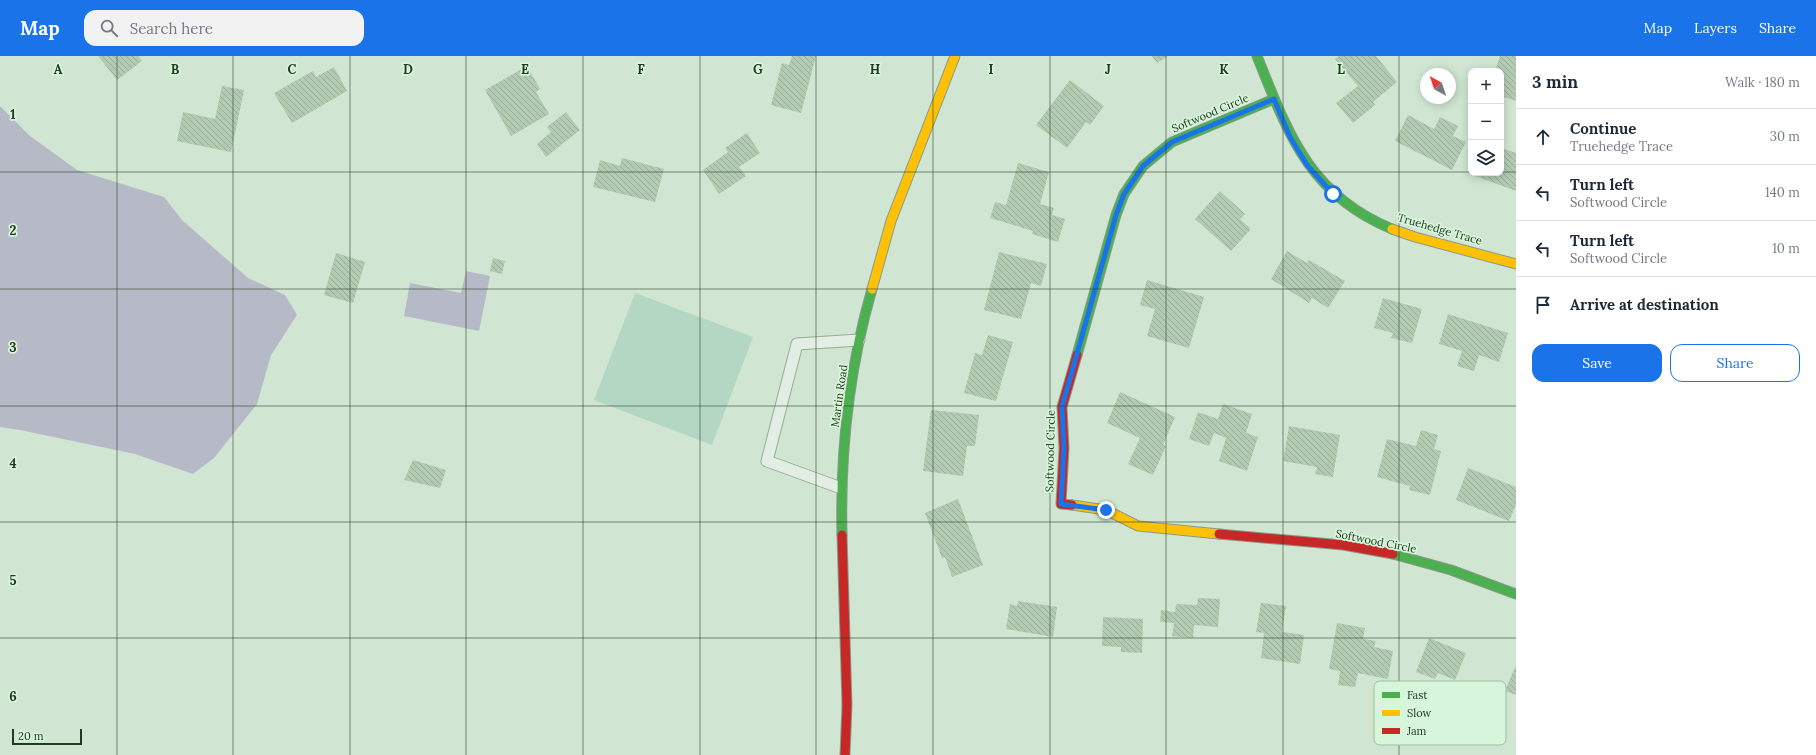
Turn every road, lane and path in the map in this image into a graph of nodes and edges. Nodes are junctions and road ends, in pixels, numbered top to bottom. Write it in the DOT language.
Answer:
graph roads {
  1 [pos="956,56"];
  2 [pos="1257,56"];
  3 [pos="1274,99"];
  4 [pos="1516,264"];
  5 [pos="859,340"];
  6 [pos="841,488"];
  7 [pos="1516,594"];
  8 [pos="845,755"];
  1 -- 5 [label="street, Martin Road"];
  2 -- 3 [label="street, Truehedge Trace"];
  3 -- 4 [label="street, Truehedge Trace"];
  3 -- 7 [label="street, Softwood Circle"];
  5 -- 6 [label="street, Martin Road"];
  5 -- 6 [label="lane"];
  6 -- 8 [label="street, Martin Road"];
}
